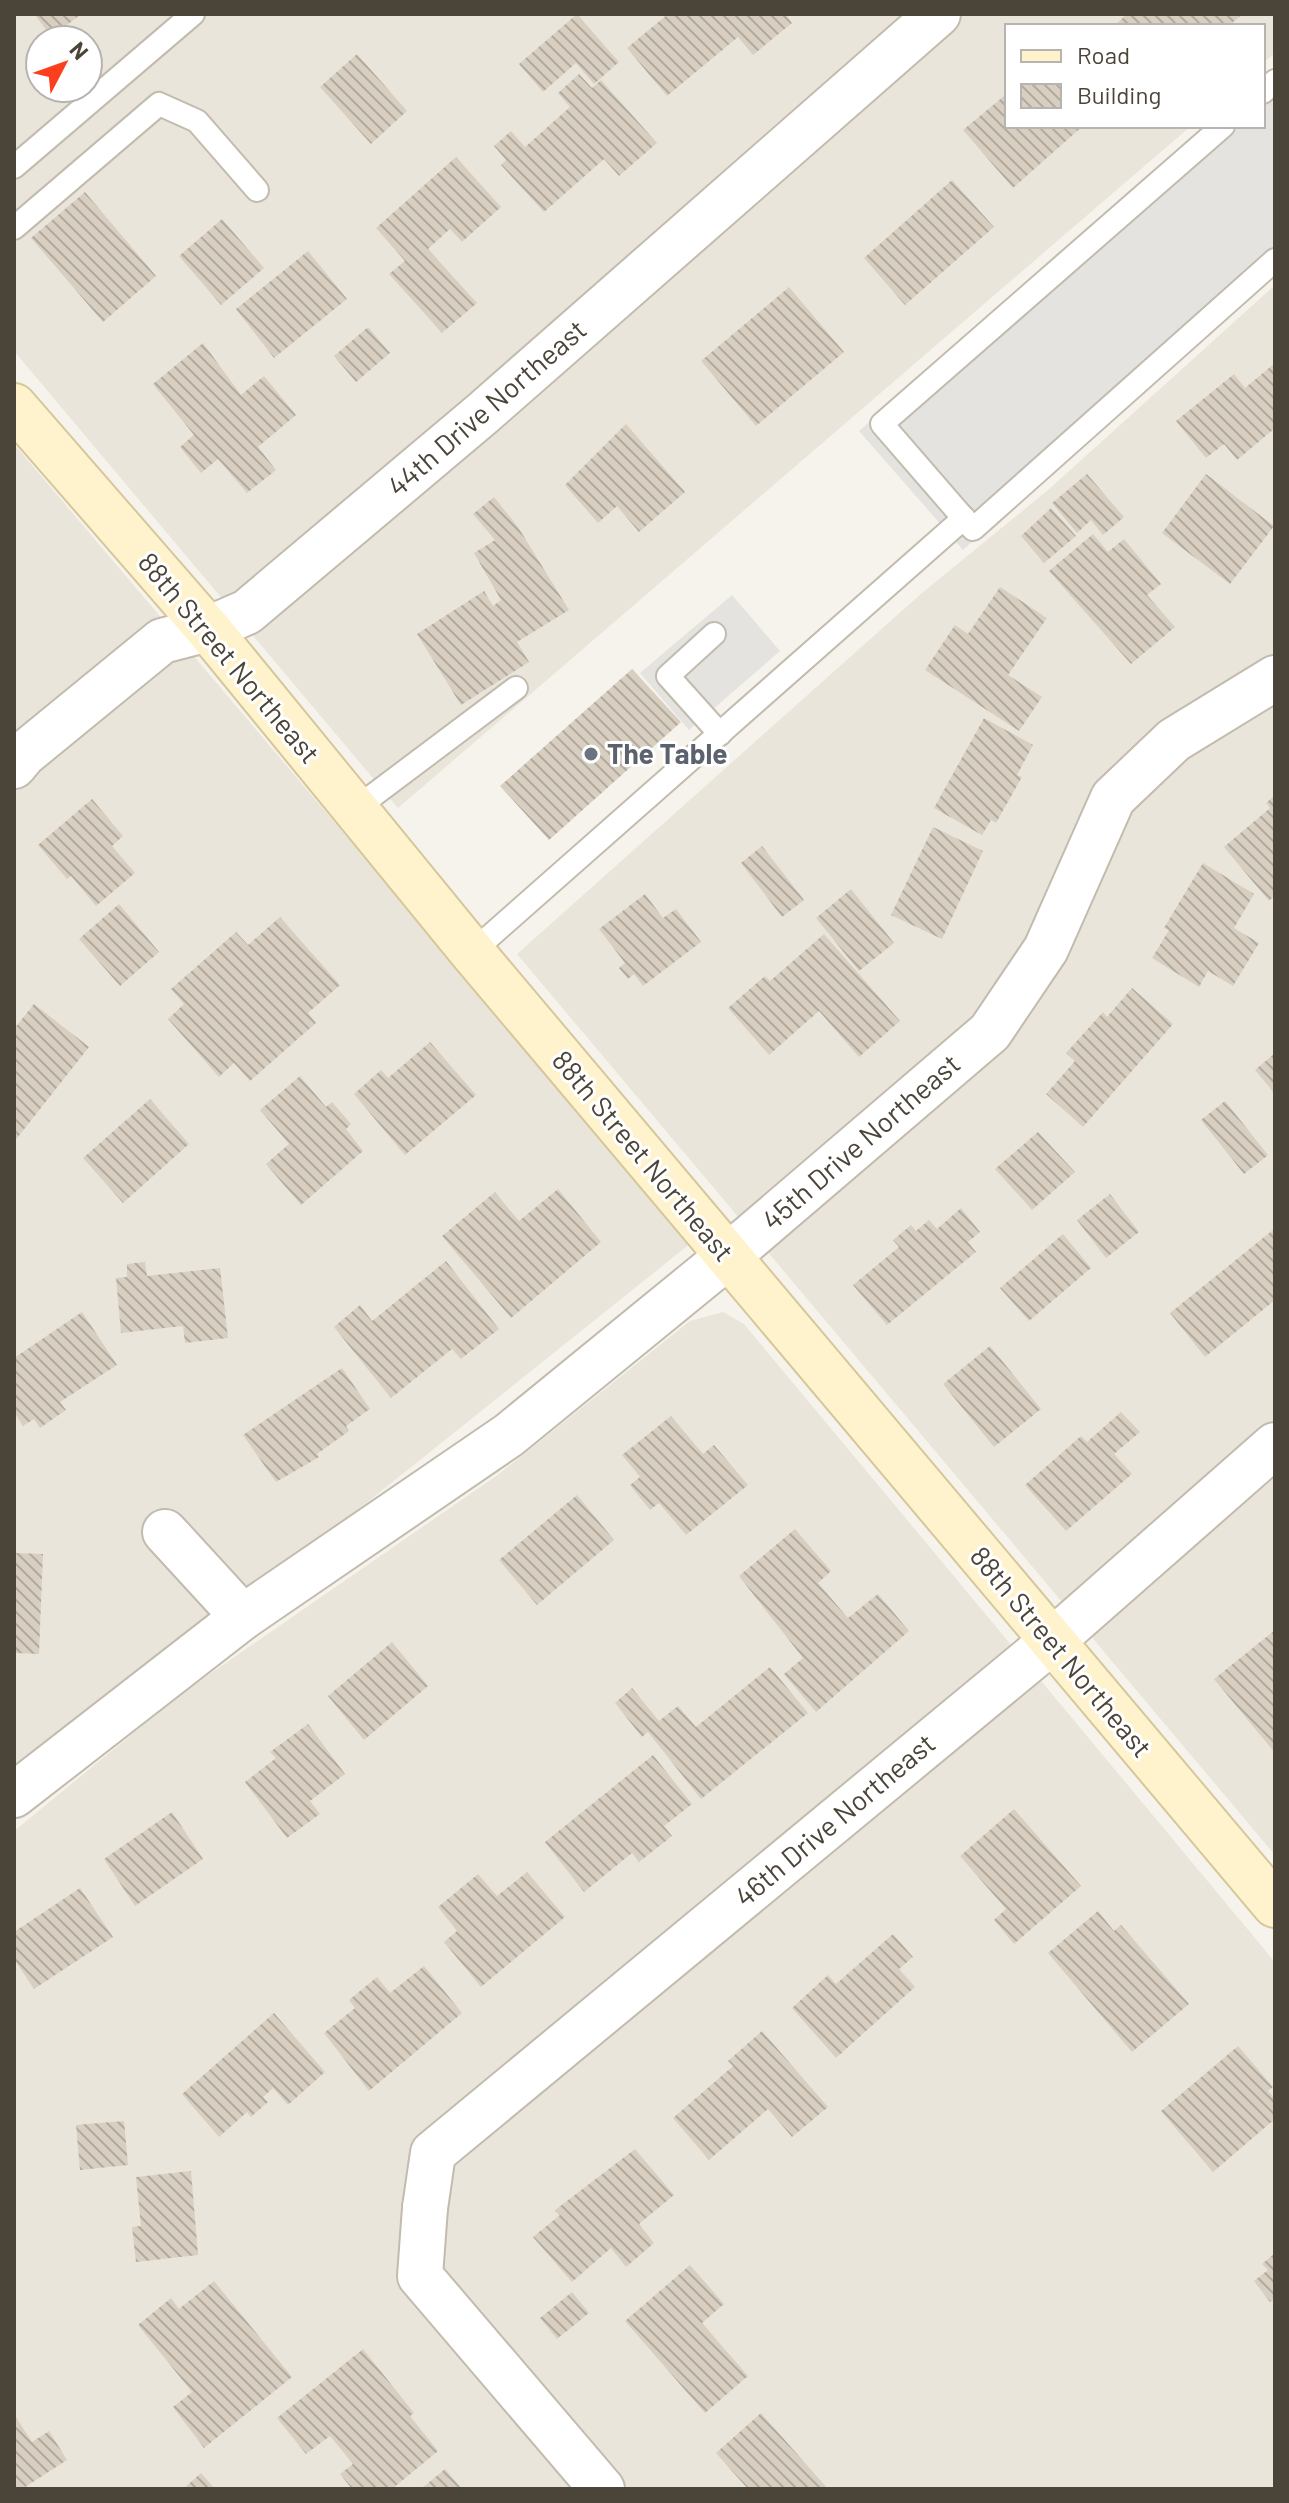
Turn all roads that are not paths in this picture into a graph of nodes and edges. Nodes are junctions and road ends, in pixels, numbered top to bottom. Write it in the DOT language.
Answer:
graph roads {
  1 [pos="193,14"];
  2 [pos="938,14"];
  3 [pos="1221,128"];
  4 [pos="14,167"];
  5 [pos="257,190"];
  6 [pos="14,228"];
  7 [pos="1275,260"];
  8 [pos="21,428"];
  9 [pos="964,518"];
  10 [pos="208,629"];
  11 [pos="714,634"];
  12 [pos="1275,678"];
  13 [pos="516,688"];
  14 [pos="720,734"];
  15 [pos="14,766"];
  16 [pos="355,809"];
  17 [pos="472,952"];
  18 [pos="727,1257"];
  19 [pos="1275,1445"];
  20 [pos="165,1532"];
  21 [pos="243,1617"];
  22 [pos="1051,1642"];
  23 [pos="14,1795"];
  24 [pos="1275,1905"];
  25 [pos="602,2489"];
  1 -- 4 [label="lane"];
  2 -- 10 [label="street, 44th Drive Northeast"];
  3 -- 9 [label="lane"];
  5 -- 6 [label="lane"];
  7 -- 9 [label="lane"];
  8 -- 10 [label="main road, 88th Street Northeast"];
  9 -- 14 [label="lane"];
  10 -- 15 [label="street, 44th Drive Northeast"];
  10 -- 16 [label="main road, 88th Street Northeast"];
  11 -- 14 [label="lane"];
  12 -- 18 [label="street, 45th Drive Northeast"];
  13 -- 16 [label="lane"];
  14 -- 17 [label="lane"];
  16 -- 17 [label="main road, 88th Street Northeast"];
  17 -- 18 [label="main road, 88th Street Northeast"];
  18 -- 21 [label="street, 45th Drive Northeast"];
  18 -- 22 [label="main road, 88th Street Northeast"];
  19 -- 22 [label="street, 46th Drive Northeast"];
  20 -- 21 [label="street"];
  21 -- 23 [label="street, 45th Drive Northeast"];
  22 -- 24 [label="main road, 88th Street Northeast"];
  22 -- 25 [label="street, 46th Drive Northeast"];
}
